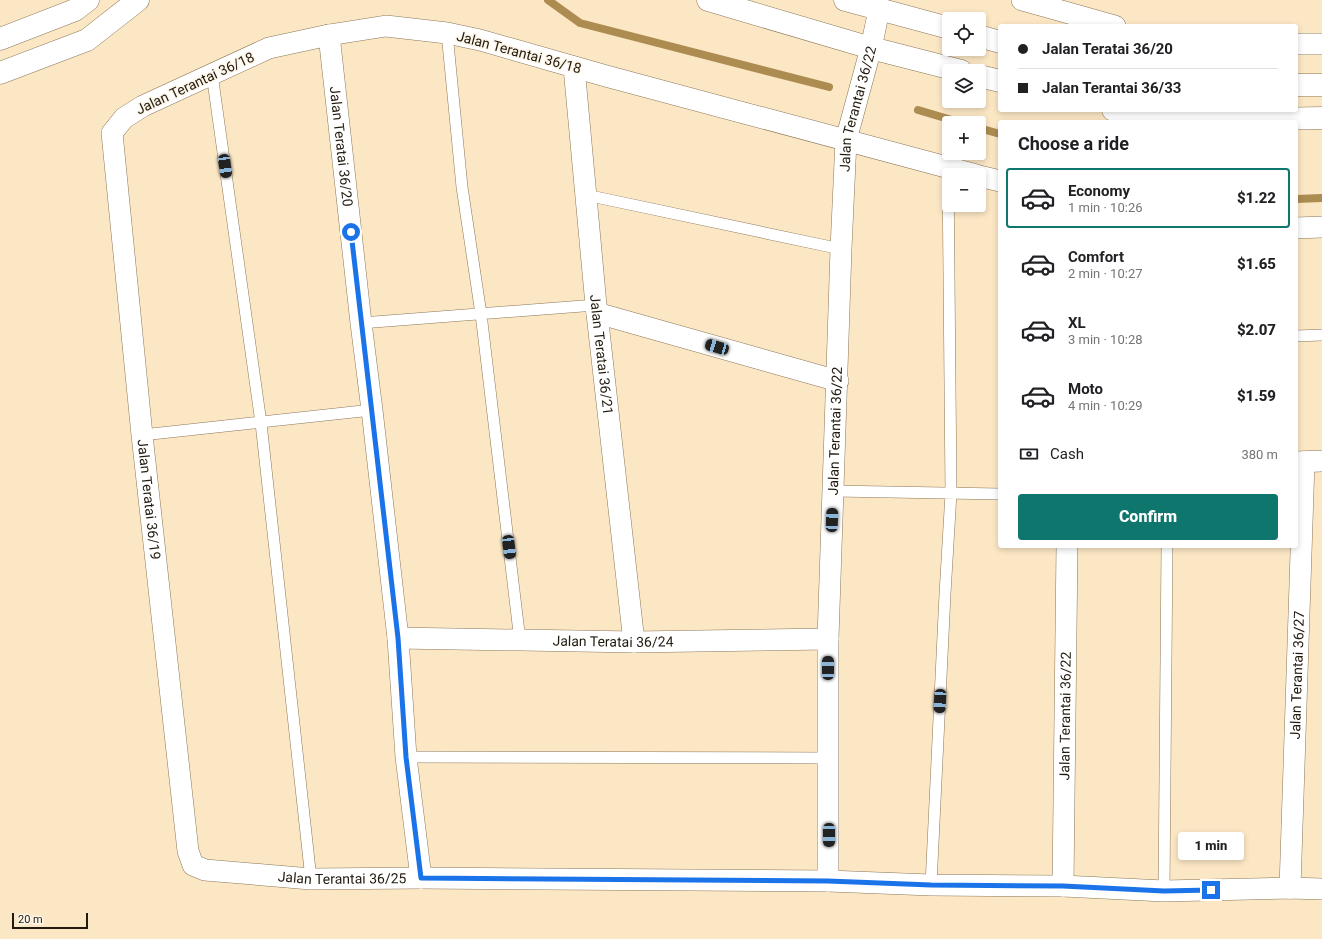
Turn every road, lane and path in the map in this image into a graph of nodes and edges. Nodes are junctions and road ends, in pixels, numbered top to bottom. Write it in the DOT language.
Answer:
graph roads {
  1 [pos="88,0"];
  2 [pos="138,0"];
  3 [pos="708,0"];
  4 [pos="845,0"];
  5 [pos="1022,0"];
  6 [pos="879,10"];
  7 [pos="1109,24"];
  8 [pos="942,26"];
  9 [pos="447,33"];
  10 [pos="329,35"];
  11 [pos="986,38"];
  12 [pos="0,39"];
  13 [pos="998,41"];
  14 [pos="1298,44"];
  15 [pos="1322,44"];
  16 [pos="871,48"];
  17 [pos="942,66"];
  18 [pos="574,67"];
  19 [pos="0,73"];
  20 [pos="212,74"];
  21 [pos="986,78"];
  22 [pos="998,81"];
  23 [pos="1298,85"];
  24 [pos="1322,85"];
  25 [pos="1122,112"];
  26 [pos="1322,118"];
  27 [pos="1152,120"];
  28 [pos="1211,120"];
  29 [pos="112,133"];
  30 [pos="846,140"];
  31 [pos="948,168"];
  32 [pos="986,177"];
  33 [pos="998,180"];
  34 [pos="586,195"];
  35 [pos="948,212"];
  36 [pos="1322,227"];
  37 [pos="1298,228"];
  38 [pos="841,249"];
  39 [pos="596,309"];
  40 [pos="481,314"];
  41 [pos="361,323"];
  42 [pos="1298,336"];
  43 [pos="1322,336"];
  44 [pos="838,381"];
  45 [pos="372,410"];
  46 [pos="261,423"];
  47 [pos="142,435"];
  48 [pos="1307,461"];
  49 [pos="834,491"];
  50 [pos="951,493"];
  51 [pos="998,494"];
  52 [pos="1067,548"];
  53 [pos="1167,548"];
  54 [pos="398,638"];
  55 [pos="828,638"];
  56 [pos="520,641"];
  57 [pos="634,642"];
  58 [pos="406,757"];
  59 [pos="829,758"];
  60 [pos="193,865"];
  61 [pos="421,878"];
  62 [pos="311,879"];
  63 [pos="828,881"];
  64 [pos="931,885"];
  65 [pos="1063,886"];
  66 [pos="1290,888"];
  67 [pos="1322,889"];
  68 [pos="1164,891"];
  1 -- 12 [label="street"];
  2 -- 19 [label="street"];
  3 -- 16 [label="street"];
  4 -- 6 [label="street"];
  5 -- 7 [label="street"];
  6 -- 8 [label="street"];
  6 -- 16 [label="street, Jalan Terantai 36/22"];
  9 -- 10 [label="street, Jalan Terantai 36/18"];
  9 -- 18 [label="street, Jalan Terantai 36/18"];
  9 -- 40 [label="lane"];
  10 -- 20 [label="street, Jalan Terantai 36/18"];
  10 -- 41 [label="street, Jalan Teratai 36/20"];
  11 -- 13 [label="street"];
  14 -- 15 [label="street"];
  16 -- 17 [label="street"];
  16 -- 30 [label="street, Jalan Terantai 36/22"];
  18 -- 30 [label="street, Jalan Terantai 36/18"];
  18 -- 34 [label="street, Jalan Teratai 36/21"];
  20 -- 29 [label="street, Jalan Terantai 36/18"];
  20 -- 46 [label="lane"];
  21 -- 22 [label="street"];
  23 -- 24 [label="street"];
  25 -- 27 [label="street"];
  26 -- 28 [label="street"];
  29 -- 47 [label="street, Jalan Teratai 36/19"];
  30 -- 31 [label="street, Jalan Terantai 36/18"];
  30 -- 38 [label="street, Jalan Terantai 36/22"];
  32 -- 33 [label="street, Jalan Terantai 36/18"];
  34 -- 38 [label="lane"];
  34 -- 39 [label="street, Jalan Teratai 36/21"];
  35 -- 50 [label="lane"];
  36 -- 37 [label="street"];
  38 -- 44 [label="street, Jalan Terantai 36/22"];
  39 -- 40 [label="lane"];
  39 -- 44 [label="street"];
  39 -- 57 [label="street, Jalan Teratai 36/21"];
  40 -- 41 [label="lane"];
  40 -- 56 [label="lane"];
  41 -- 45 [label="street, Jalan Teratai 36/20"];
  42 -- 43 [label="lane"];
  44 -- 49 [label="street, Jalan Terantai 36/22"];
  45 -- 46 [label="lane"];
  45 -- 54 [label="street, Jalan Teratai 36/20"];
  46 -- 47 [label="lane"];
  46 -- 62 [label="lane"];
  47 -- 60 [label="street, Jalan Teratai 36/19"];
  48 -- 66 [label="street, Jalan Terantai 36/27"];
  49 -- 50 [label="lane"];
  49 -- 55 [label="street, Jalan Terantai 36/22"];
  50 -- 51 [label="lane"];
  50 -- 64 [label="lane"];
  52 -- 65 [label="street, Jalan Terantai 36/22"];
  53 -- 68 [label="lane"];
  54 -- 56 [label="street, Jalan Teratai 36/24"];
  54 -- 58 [label="street, Jalan Teratai 36/20"];
  55 -- 57 [label="street, Jalan Teratai 36/24"];
  55 -- 59 [label="street, Jalan Terantai 36/22"];
  56 -- 57 [label="street, Jalan Teratai 36/24"];
  58 -- 59 [label="lane"];
  58 -- 61 [label="street, Jalan Teratai 36/20"];
  59 -- 63 [label="street, Jalan Terantai 36/22"];
  60 -- 62 [label="street, Jalan Terantai 36/25"];
  61 -- 62 [label="street, Jalan Terantai 36/25"];
  61 -- 63 [label="street, Jalan Terantai 36/25"];
  63 -- 64 [label="street, Jalan Terantai 36/25"];
  64 -- 65 [label="street, Jalan Terantai 36/25"];
  65 -- 68 [label="street, Jalan Terantai 36/25"];
  66 -- 67 [label="street, Jalan Terantai 36/25"];
  66 -- 68 [label="street, Jalan Terantai 36/25"];
}
